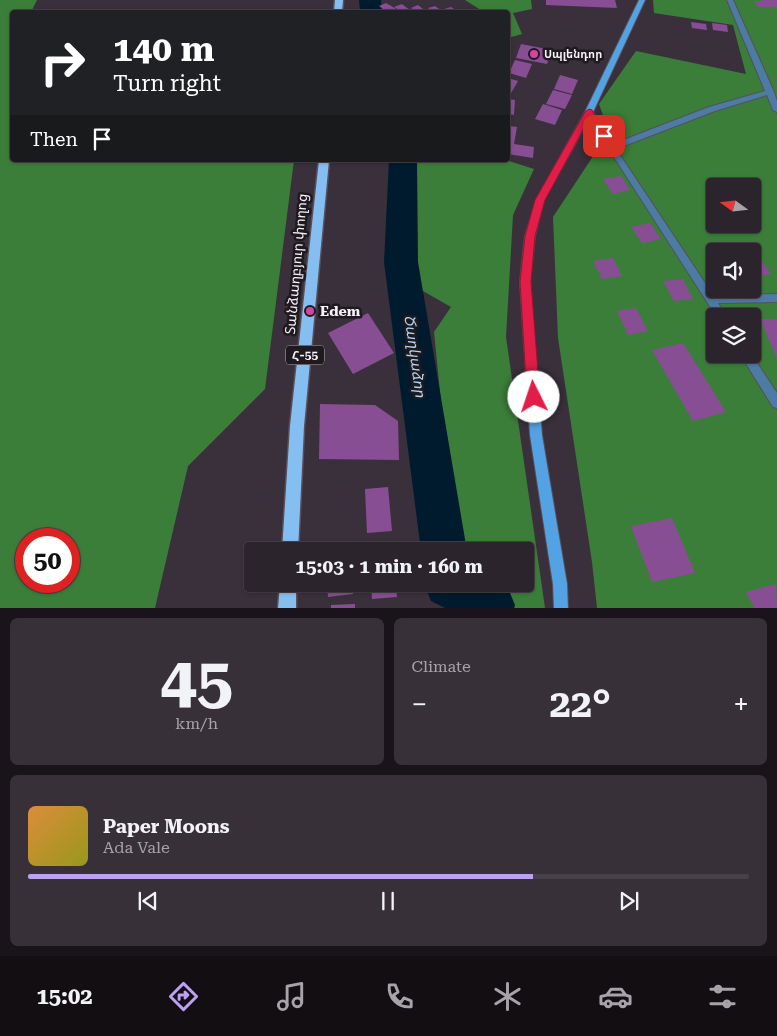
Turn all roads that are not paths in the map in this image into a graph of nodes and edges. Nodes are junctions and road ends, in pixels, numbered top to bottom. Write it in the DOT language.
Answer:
graph roads {
  1 [pos="642,0"];
  2 [pos="730,0"];
  3 [pos="770,92"];
  4 [pos="777,110"];
  5 [pos="589,112"];
  6 [pos="611,148"];
  7 [pos="324,162"];
  8 [pos="777,298"];
  9 [pos="710,299"];
  10 [pos="716,308"];
  11 [pos="751,363"];
  12 [pos="777,403"];
  13 [pos="291,542"];
  14 [pos="288,592"];
  15 [pos="287,608"];
  16 [pos="562,608"];
  1 -- 5 [label="main road"];
  2 -- 3 [label="street"];
  3 -- 4 [label="street"];
  3 -- 6 [label="street"];
  5 -- 6 [label="street"];
  5 -- 16 [label="main road"];
  6 -- 9 [label="street"];
  7 -- 13 [label="main road, Տանձաղբյուր փողոց / Հ-55"];
  8 -- 9 [label="street"];
  9 -- 10 [label="street"];
  11 -- 12 [label="street"];
  14 -- 15 [label="main road"];
}
